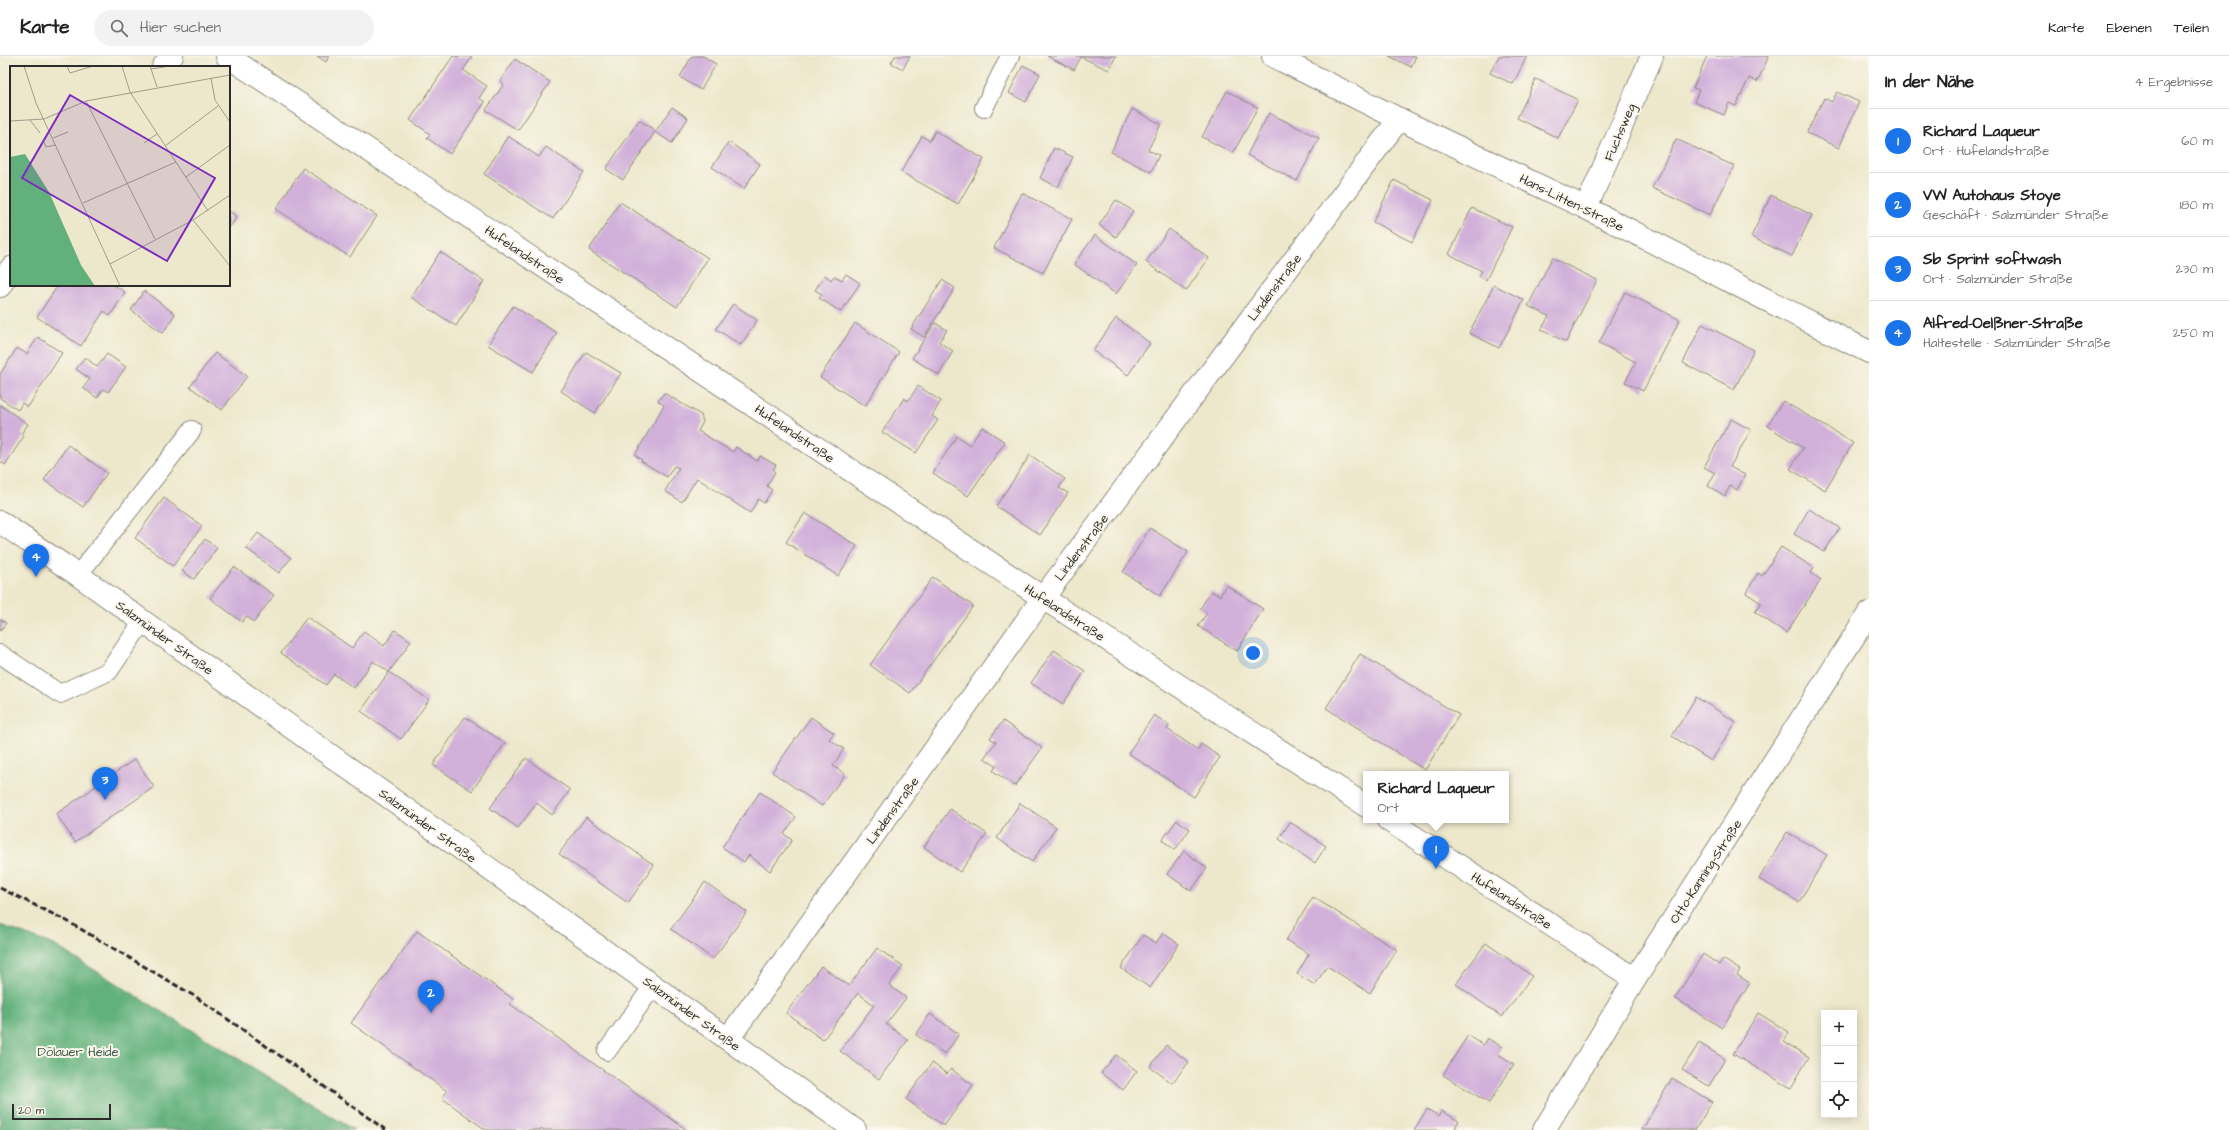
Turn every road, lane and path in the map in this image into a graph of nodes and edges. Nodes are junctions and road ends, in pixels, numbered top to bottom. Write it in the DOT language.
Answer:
graph roads {
  1 [pos="172,56"];
  2 [pos="228,56"];
  3 [pos="1010,56"];
  4 [pos="1273,56"];
  5 [pos="1652,56"];
  6 [pos="164,66"];
  7 [pos="984,108"];
  8 [pos="1399,119"];
  9 [pos="1586,208"];
  10 [pos="10,270"];
  11 [pos="0,286"];
  12 [pos="1869,352"];
  13 [pos="192,430"];
  14 [pos="0,522"];
  15 [pos="78,575"];
  16 [pos="1043,598"];
  17 [pos="1869,613"];
  18 [pos="142,621"];
  19 [pos="0,654"];
  20 [pos="1363,804"];
  21 [pos="1393,823"];
  22 [pos="1635,979"];
  23 [pos="654,986"];
  24 [pos="728,1039"];
  25 [pos="607,1051"];
  26 [pos="855,1130"];
  27 [pos="1544,1130"];
  1 -- 6 [label="street"];
  2 -- 16 [label="street, Hufelandstraße"];
  3 -- 7 [label="lane"];
  4 -- 8 [label="street, Hans-Litten-Straße"];
  5 -- 9 [label="street, Fuchsweg"];
  8 -- 9 [label="street, Hans-Litten-Straße"];
  8 -- 16 [label="street, Lindenstraße"];
  9 -- 12 [label="street, Hans-Litten-Straße"];
  10 -- 11 [label="street"];
  13 -- 15 [label="lane"];
  14 -- 15 [label="street, Salzmünder Straße"];
  15 -- 18 [label="street, Salzmünder Straße"];
  16 -- 20 [label="street, Hufelandstraße"];
  16 -- 24 [label="street, Lindenstraße"];
  17 -- 22 [label="street, Otto-Kanning-Straße"];
  18 -- 19 [label="lane"];
  18 -- 23 [label="street, Salzmünder Straße"];
  21 -- 22 [label="street, Hufelandstraße"];
  22 -- 27 [label="street, Otto-Kanning-Straße"];
  23 -- 24 [label="street, Salzmünder Straße"];
  23 -- 25 [label="lane"];
  24 -- 26 [label="street, Salzmünder Straße"];
}
